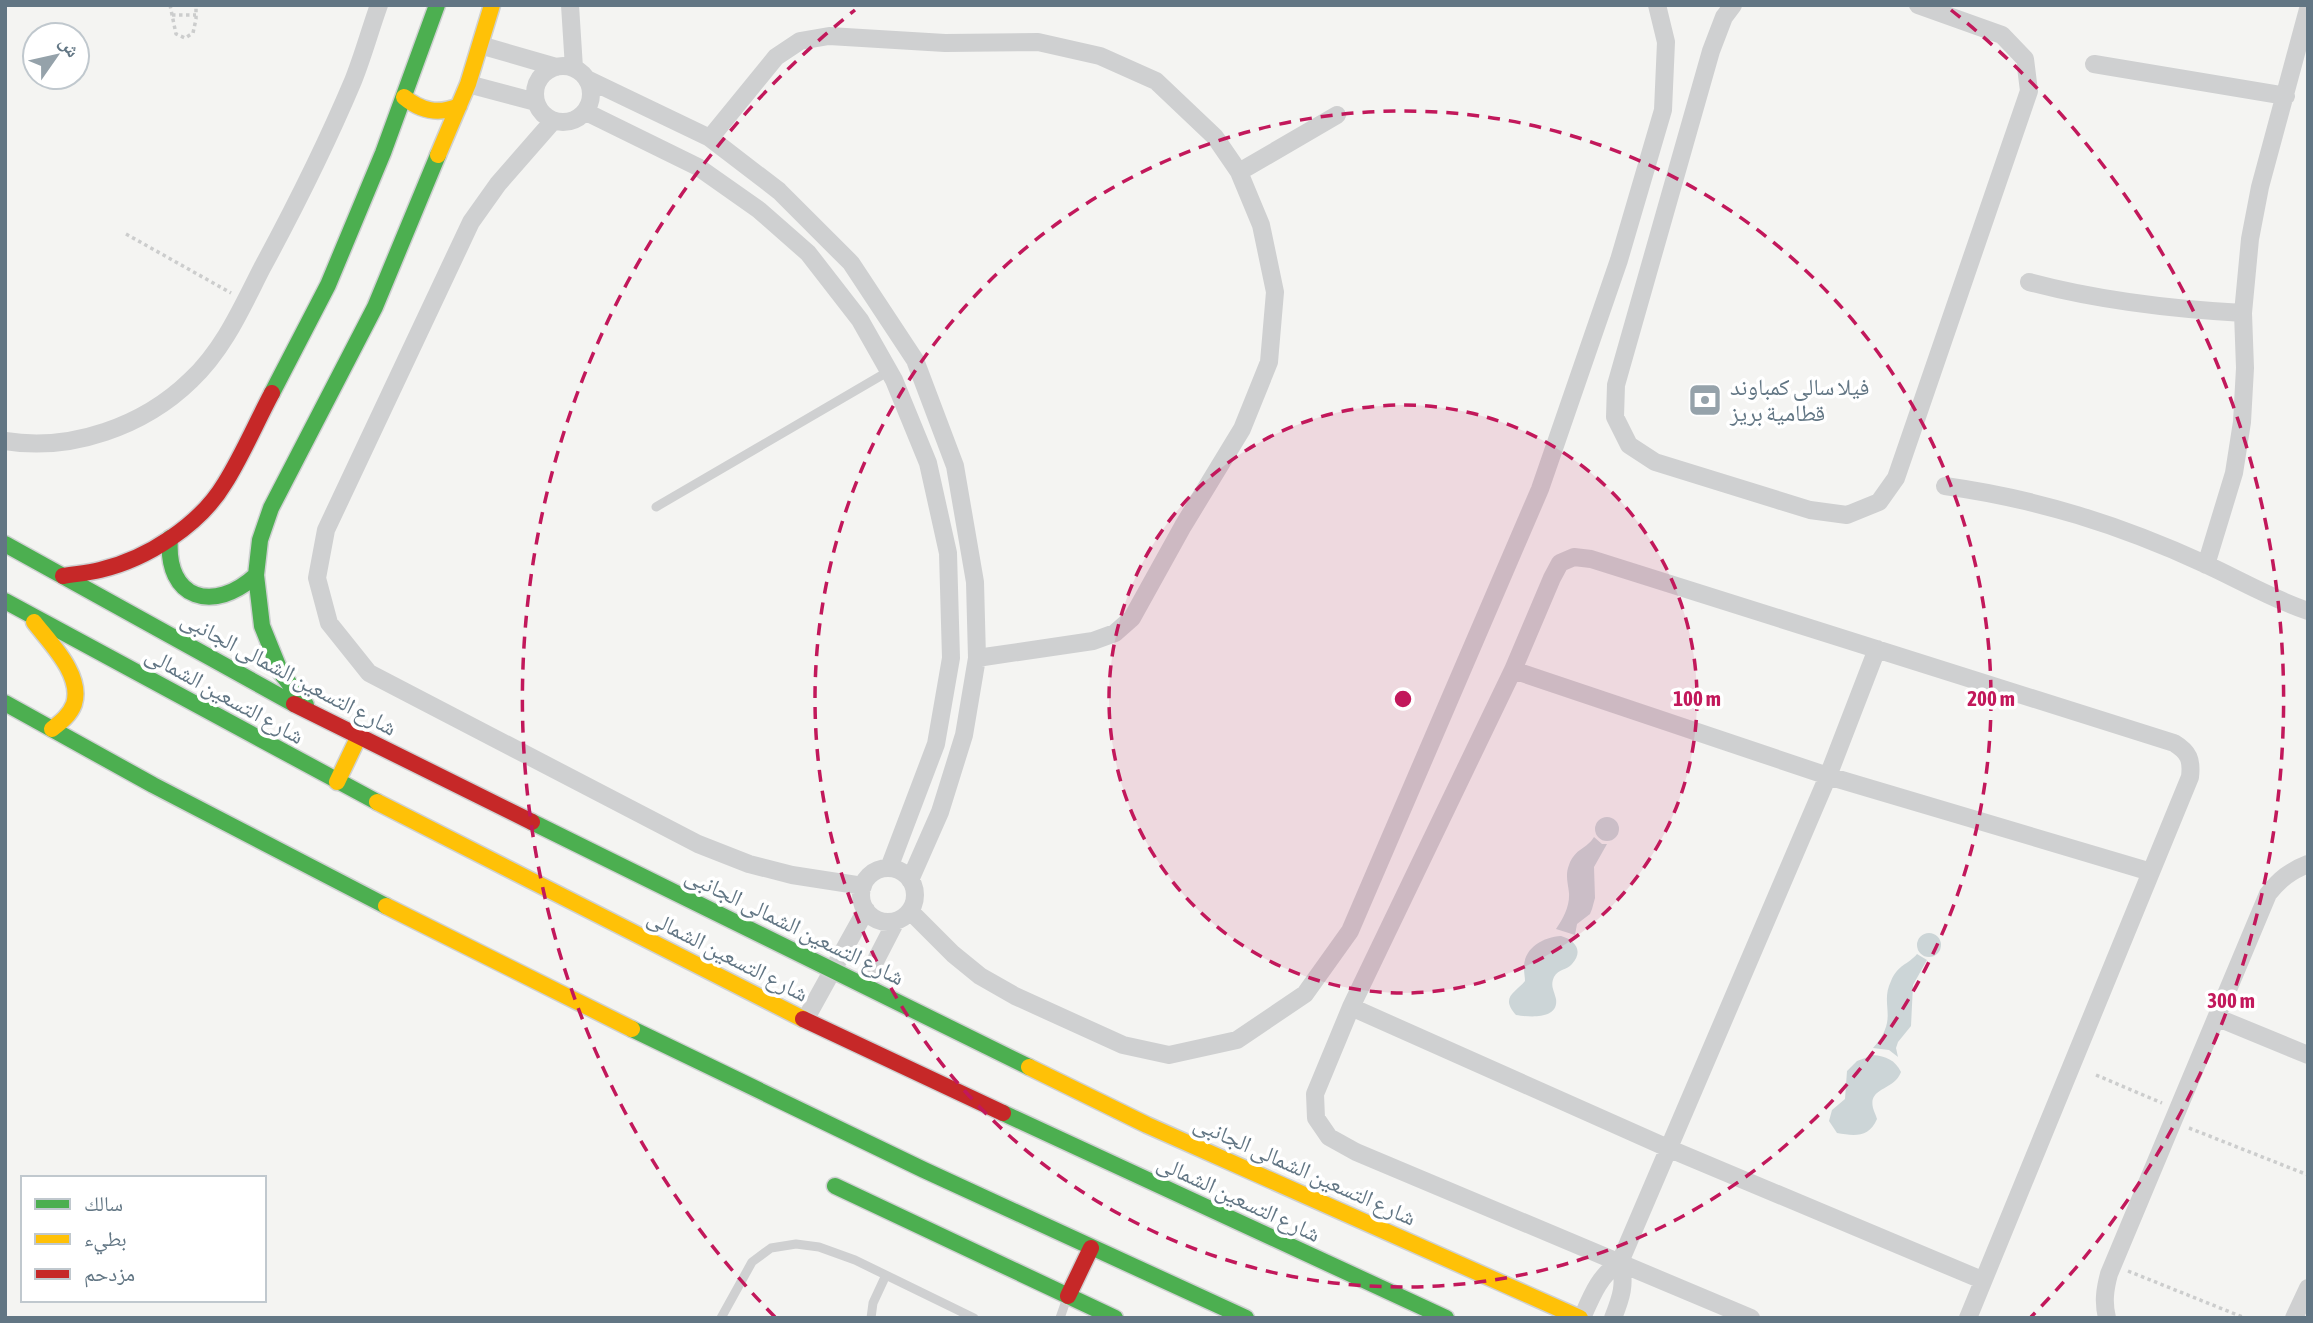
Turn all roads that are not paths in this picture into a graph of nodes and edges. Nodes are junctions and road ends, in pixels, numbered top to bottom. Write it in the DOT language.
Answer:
graph roads {
  1 [pos="379,5"];
  2 [pos="437,5"];
  3 [pos="570,5"];
  4 [pos="1657,5"];
  5 [pos="1733,5"];
  6 [pos="1918,5"];
  7 [pos="490,7"];
  8 [pos="2308,9"];
  9 [pos="480,45"];
  10 [pos="2094,64"];
  11 [pos="572,71"];
  12 [pos="468,84"];
  13 [pos="2286,96"];
  14 [pos="404,97"];
  15 [pos="536,102"];
  16 [pos="459,106"];
  17 [pos="586,113"];
  18 [pos="1337,115"];
  19 [pos="553,121"];
  20 [pos="710,138"];
  21 [pos="1239,172"];
  22 [pos="2028,282"];
  23 [pos="2243,313"];
  24 [pos="889,371"];
  25 [pos="5,441"];
  26 [pos="1945,486"];
  27 [pos="656,507"];
  28 [pos="170,538"];
  29 [pos="5,544"];
  30 [pos="2206,565"];
  31 [pos="256,575"];
  32 [pos="63,576"];
  33 [pos="5,601"];
  34 [pos="2308,611"];
  35 [pos="28,613"];
  36 [pos="1877,649"];
  37 [pos="977,658"];
  38 [pos="1513,670"];
  39 [pos="5,702"];
  40 [pos="313,714"];
  41 [pos="52,729"];
  42 [pos="358,737"];
  43 [pos="1828,776"];
  44 [pos="337,782"];
  45 [pos="2308,864"];
  46 [pos="889,868"];
  47 [pos="2151,872"];
  48 [pos="910,880"];
  49 [pos="863,886"];
  50 [pos="866,910"];
  51 [pos="903,916"];
  52 [pos="831,971"];
  53 [pos="863,985"];
  54 [pos="1351,1007"];
  55 [pos="2218,1018"];
  56 [pos="805,1020"];
  57 [pos="2308,1055"];
  58 [pos="1670,1149"];
  59 [pos="835,1186"];
  60 [pos="1091,1248"];
  61 [pos="1620,1262"];
  62 [pos="886,1275"];
  63 [pos="1982,1280"];
  64 [pos="2308,1288"];
  65 [pos="1068,1296"];
  66 [pos="723,1317"];
  67 [pos="871,1318"];
  68 [pos="974,1318"];
  69 [pos="1060,1318"];
  70 [pos="1115,1318"];
  71 [pos="1246,1318"];
  72 [pos="1446,1318"];
  73 [pos="1581,1318"];
  74 [pos="1613,1318"];
  75 [pos="1751,1318"];
  76 [pos="1968,1318"];
  77 [pos="2107,1318"];
  78 [pos="2294,1318"];
  1 -- 25 [label="street"];
  2 -- 14 [label="street"];
  3 -- 11 [label="street"];
  4 -- 51 [label="street"];
  5 -- 6 [label="street"];
  7 -- 9 [label="street"];
  8 -- 13 [label="street"];
  9 -- 11 [label="street"];
  9 -- 12 [label="street"];
  10 -- 13 [label="street"];
  11 -- 15 [label="street"];
  11 -- 17 [label="street"];
  11 -- 20 [label="street"];
  12 -- 15 [label="street"];
  12 -- 16 [label="street"];
  13 -- 23 [label="street"];
  14 -- 16 [label="street"];
  14 -- 28 [label="street"];
  15 -- 19 [label="street"];
  16 -- 31 [label="street"];
  17 -- 19 [label="street"];
  17 -- 24 [label="street"];
  18 -- 21 [label="street"];
  19 -- 49 [label="street"];
  20 -- 21 [label="street"];
  20 -- 37 [label="street"];
  21 -- 37 [label="street"];
  22 -- 23 [label="street"];
  23 -- 30 [label="street"];
  24 -- 27 [label="lane"];
  24 -- 46 [label="street"];
  26 -- 30 [label="street"];
  28 -- 31 [label="street"];
  28 -- 32 [label="street"];
  29 -- 32 [label="street, شارع التسعين الشمالى الجانبى"];
  30 -- 34 [label="street"];
  31 -- 40 [label="street"];
  32 -- 40 [label="street, شارع التسعين الشمالى الجانبى"];
  33 -- 35 [label="street, شارع التسعين الشمالى"];
  35 -- 41 [label="street"];
  35 -- 44 [label="street, شارع التسعين الشمالى"];
  36 -- 38 [label="street"];
  36 -- 43 [label="street"];
  36 -- 47 [label="street"];
  37 -- 48 [label="street"];
  38 -- 43 [label="street"];
  38 -- 54 [label="street"];
  39 -- 41 [label="street"];
  40 -- 42 [label="street, شارع التسعين الشمالى الجانبى"];
  41 -- 60 [label="street"];
  42 -- 44 [label="street"];
  42 -- 52 [label="street, شارع التسعين الشمالى الجانبى"];
  43 -- 47 [label="street"];
  43 -- 58 [label="street"];
  44 -- 56 [label="street, شارع التسعين الشمالى"];
  45 -- 55 [label="street"];
  46 -- 48 [label="street"];
  46 -- 49 [label="street"];
  47 -- 63 [label="street"];
  48 -- 51 [label="street"];
  49 -- 50 [label="street"];
  50 -- 51 [label="street"];
  50 -- 52 [label="street"];
  51 -- 53 [label="street"];
  52 -- 53 [label="street, شارع التسعين الشمالى الجانبى"];
  52 -- 56 [label="street"];
  53 -- 73 [label="street, شارع التسعين الشمالى الجانبى"];
  54 -- 58 [label="street"];
  54 -- 61 [label="street"];
  55 -- 57 [label="street"];
  55 -- 77 [label="street"];
  56 -- 72 [label="street, شارع التسعين الشمالى"];
  58 -- 61 [label="street"];
  58 -- 63 [label="street"];
  59 -- 65 [label="street"];
  60 -- 65 [label="street"];
  60 -- 71 [label="street"];
  61 -- 73 [label="street"];
  61 -- 74 [label="street"];
  61 -- 75 [label="street"];
  62 -- 66 [label="lane"];
  62 -- 67 [label="lane"];
  62 -- 68 [label="lane"];
  63 -- 76 [label="street"];
  64 -- 78 [label="street"];
  65 -- 69 [label="lane"];
  65 -- 70 [label="street"];
}
